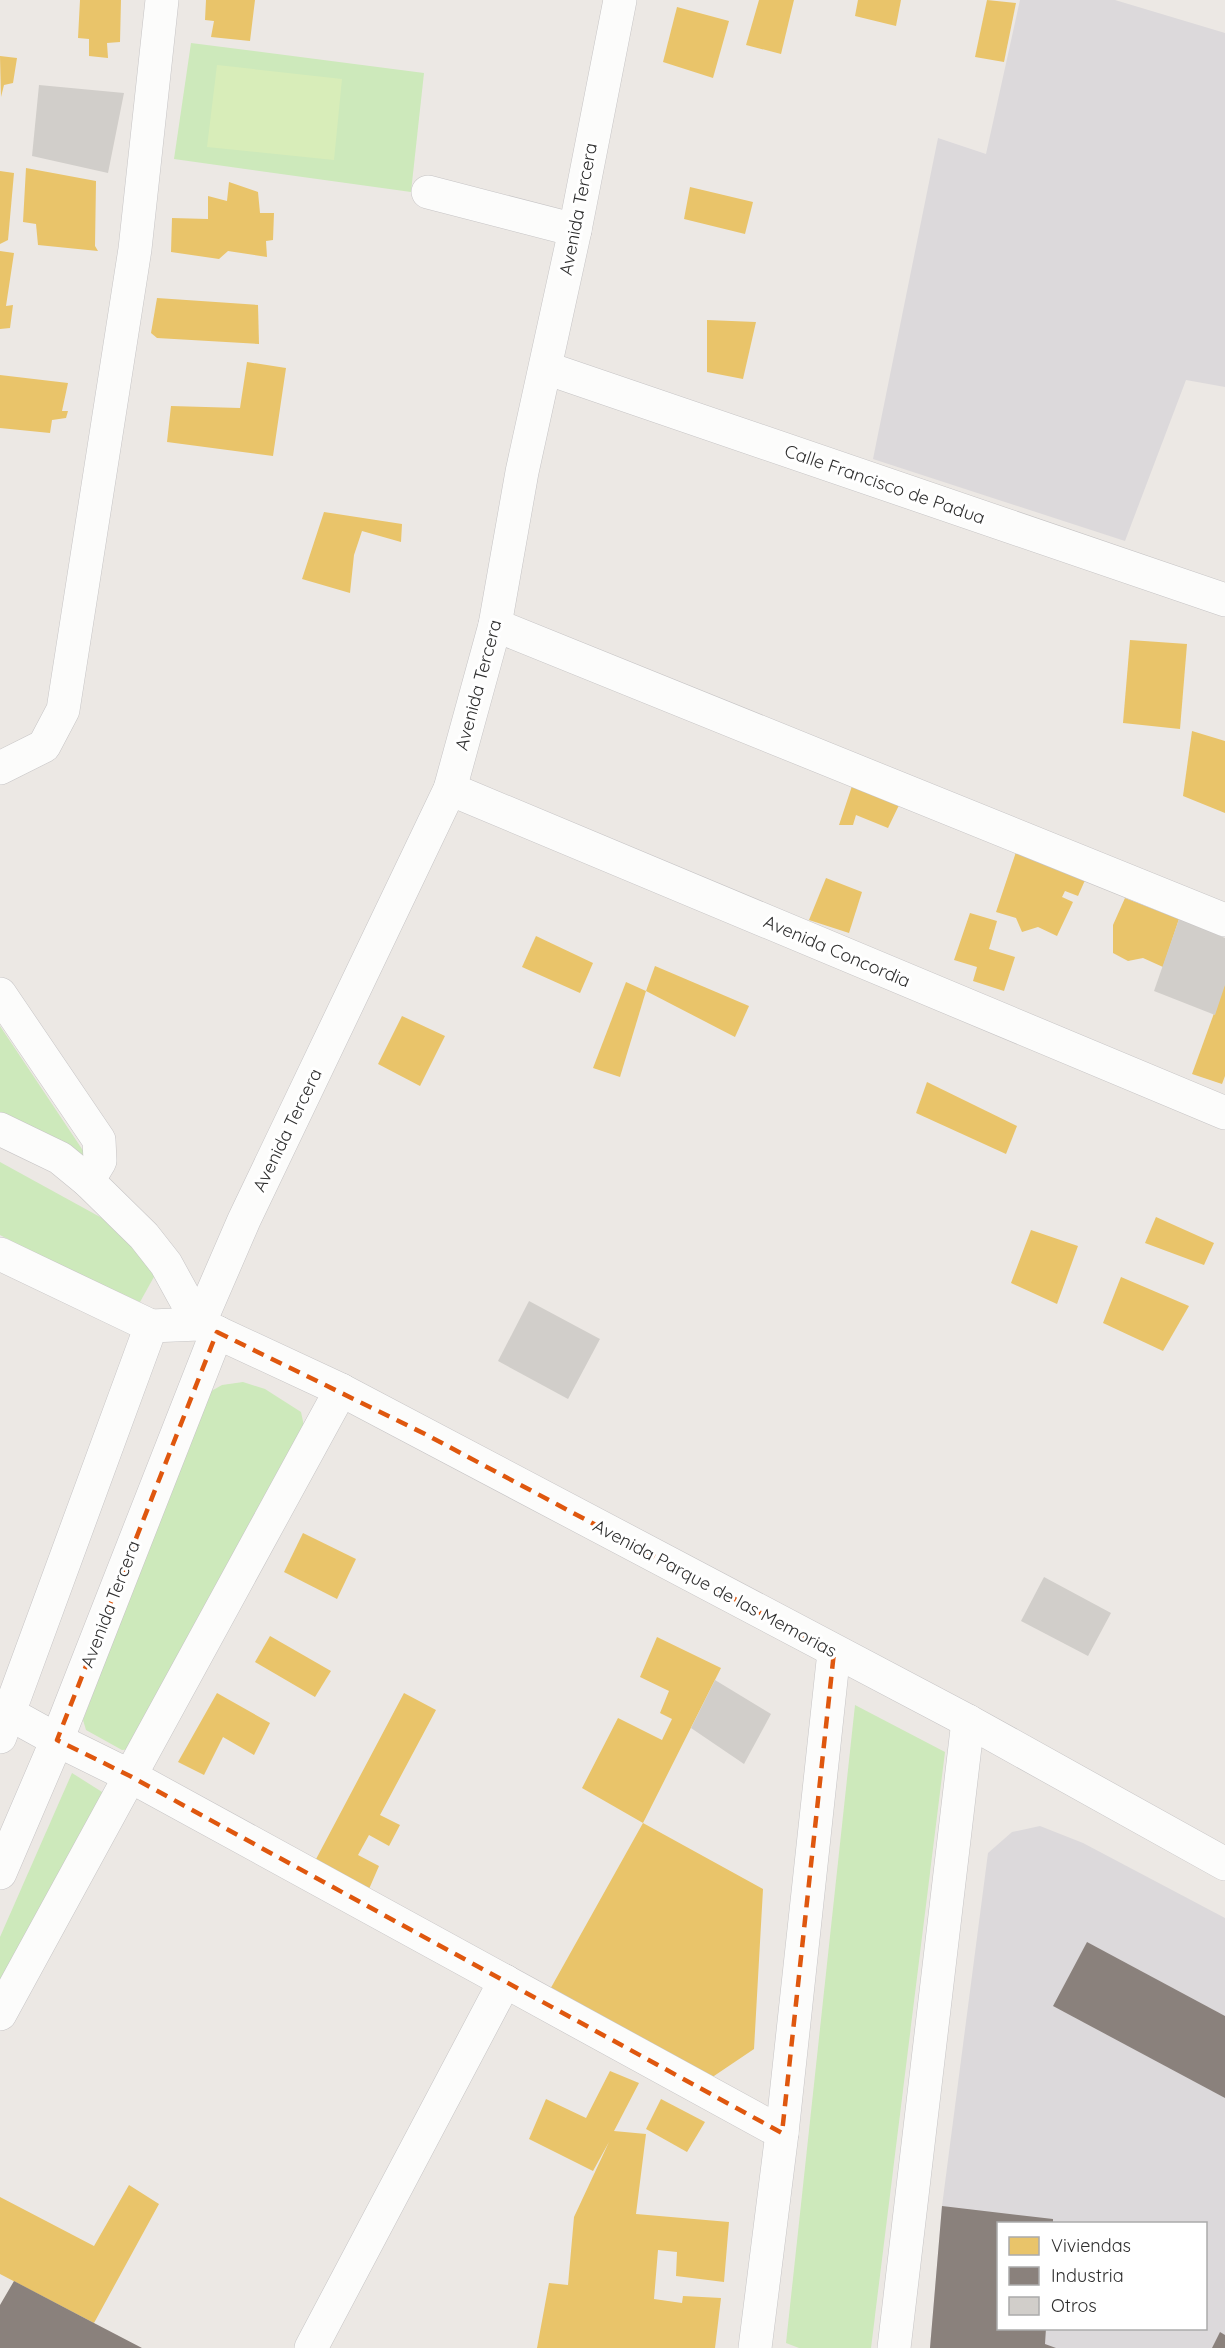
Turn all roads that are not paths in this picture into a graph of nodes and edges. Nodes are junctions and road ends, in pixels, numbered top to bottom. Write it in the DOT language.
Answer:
graph roads {
  1 [pos="162,0"];
  2 [pos="620,0"];
  3 [pos="428,192"];
  4 [pos="575,230"];
  5 [pos="546,368"];
  6 [pos="1225,600"];
  7 [pos="495,625"];
  8 [pos="0,768"];
  9 [pos="450,789"];
  10 [pos="1225,920"];
  11 [pos="0,994"];
  12 [pos="1225,1113"];
  13 [pos="0,1129"];
  14 [pos="88,1181"];
  15 [pos="0,1254"];
  16 [pos="151,1326"];
  17 [pos="208,1328"];
  18 [pos="341,1390"];
  19 [pos="834,1652"];
  20 [pos="968,1721"];
  21 [pos="5,1725"];
  22 [pos="57,1740"];
  23 [pos="130,1776"];
  24 [pos="1225,1864"];
  25 [pos="0,1874"];
  26 [pos="506,1981"];
  27 [pos="0,2014"];
  28 [pos="782,2133"];
  29 [pos="310,2348"];
  30 [pos="755,2348"];
  31 [pos="894,2348"];
  1 -- 8 [label="street"];
  2 -- 4 [label="street, Avenida Tercera"];
  3 -- 4 [label="street"];
  4 -- 5 [label="street, Avenida Tercera"];
  5 -- 6 [label="street, Calle Francisco de Padua"];
  5 -- 7 [label="street, Avenida Tercera"];
  7 -- 9 [label="street, Avenida Tercera"];
  7 -- 10 [label="street"];
  9 -- 12 [label="street, Avenida Concordia"];
  9 -- 17 [label="street, Avenida Tercera"];
  11 -- 14 [label="street"];
  13 -- 14 [label="street"];
  14 -- 17 [label="street"];
  15 -- 16 [label="street"];
  16 -- 17 [label="street"];
  16 -- 21 [label="street"];
  17 -- 18 [label="street, Avenida Parque de las Memorias"];
  17 -- 22 [label="street, Avenida Tercera"];
  18 -- 19 [label="street, Avenida Parque de las Memorias"];
  18 -- 23 [label="street"];
  19 -- 20 [label="street, Avenida Parque de las Memorias"];
  19 -- 28 [label="street"];
  20 -- 24 [label="street, Avenida Parque de las Memorias"];
  20 -- 31 [label="street"];
  21 -- 22 [label="street"];
  22 -- 23 [label="street"];
  22 -- 25 [label="street, Avenida Tercera"];
  23 -- 26 [label="street"];
  23 -- 27 [label="street"];
  26 -- 28 [label="street"];
  26 -- 29 [label="street"];
  28 -- 30 [label="street"];
}
